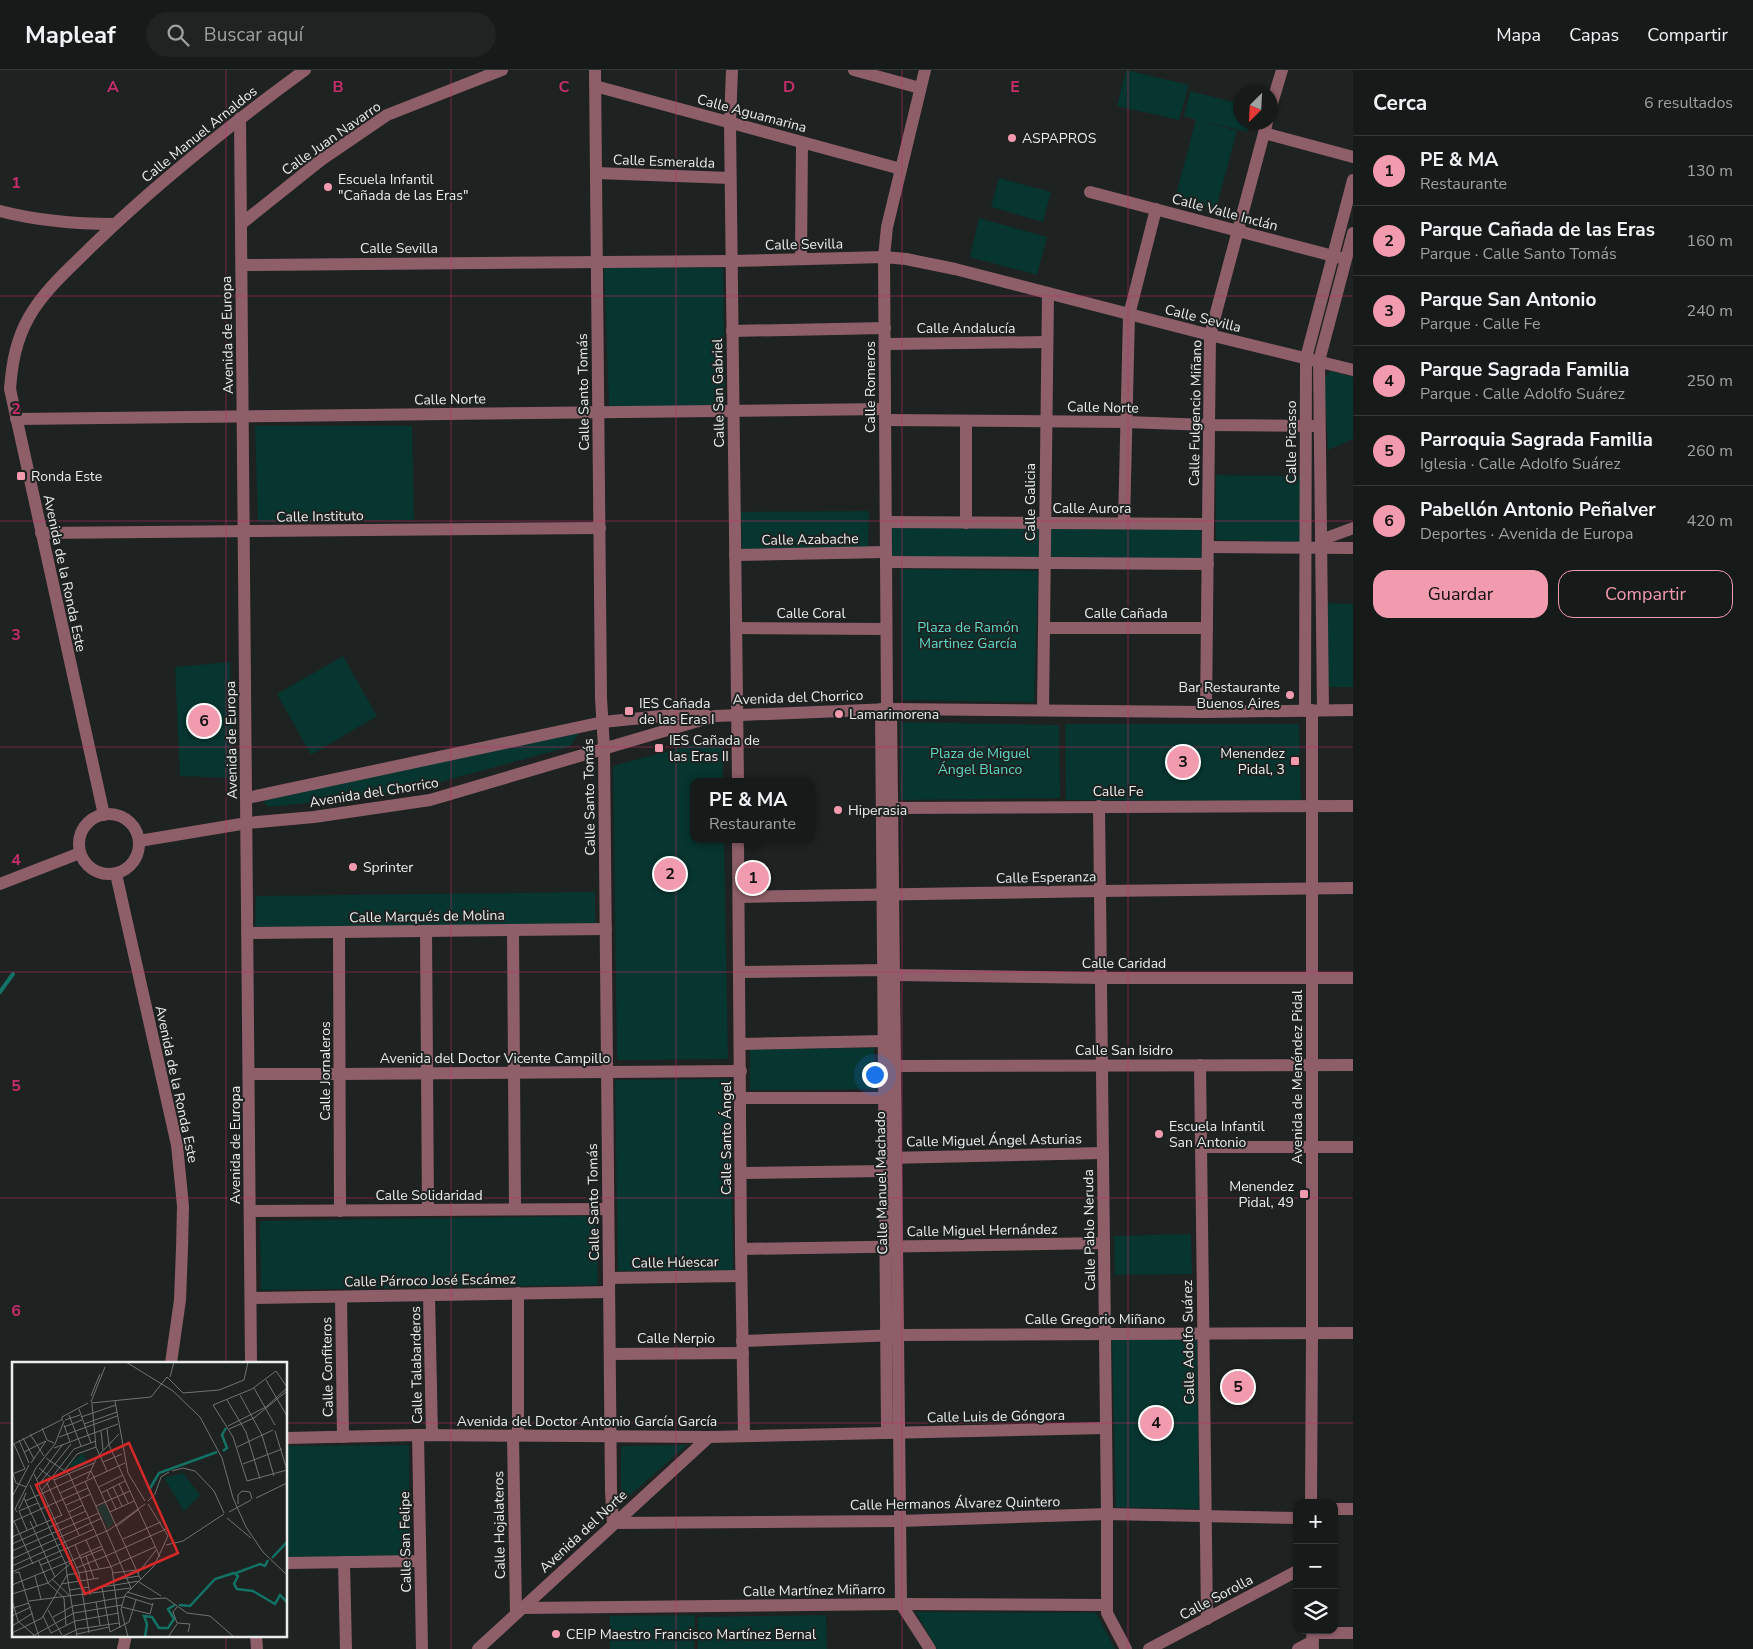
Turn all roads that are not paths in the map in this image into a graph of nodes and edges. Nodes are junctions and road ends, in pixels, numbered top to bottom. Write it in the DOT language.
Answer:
graph roads {
  1 [pos="305,70"];
  2 [pos="502,70"];
  3 [pos="595,70"];
  4 [pos="732,70"];
  5 [pos="854,70"];
  6 [pos="925,70"];
  7 [pos="1282,70"];
  8 [pos="1278,85"];
  9 [pos="595,86"];
  10 [pos="920,88"];
  11 [pos="240,118"];
  12 [pos="730,123"];
  13 [pos="1264,130"];
  14 [pos="1271,130"];
  15 [pos="802,142"];
  16 [pos="1353,157"];
  17 [pos="901,169"];
  18 [pos="596,174"];
  19 [pos="730,178"];
  20 [pos="1353,180"];
  21 [pos="1090,192"];
  22 [pos="1156,209"];
  23 [pos="0,211"];
  24 [pos="114,224"];
  25 [pos="241,224"];
  26 [pos="1238,231"];
  27 [pos="1353,234"];
  28 [pos="1333,256"];
  29 [pos="884,258"];
  30 [pos="802,260"];
  31 [pos="1350,260"];
  32 [pos="597,261"];
  33 [pos="732,261"];
  34 [pos="242,265"];
  35 [pos="1048,293"];
  36 [pos="1129,315"];
  37 [pos="885,328"];
  38 [pos="732,331"];
  39 [pos="1210,335"];
  40 [pos="1047,342"];
  41 [pos="885,344"];
  42 [pos="1306,358"];
  43 [pos="1319,361"];
  44 [pos="1353,370"];
  45 [pos="734,411"];
  46 [pos="598,413"];
  47 [pos="885,415"];
  48 [pos="243,417"];
  49 [pos="16,420"];
  50 [pos="966,421"];
  51 [pos="1046,422"];
  52 [pos="1126,422"];
  53 [pos="1209,425"];
  54 [pos="1306,426"];
  55 [pos="1320,426"];
  56 [pos="886,522"];
  57 [pos="966,523"];
  58 [pos="1045,523"];
  59 [pos="1124,523"];
  60 [pos="1208,524"];
  61 [pos="600,528"];
  62 [pos="1353,528"];
  63 [pos="244,531"];
  64 [pos="41,534"];
  65 [pos="1321,544"];
  66 [pos="1208,547"];
  67 [pos="1306,548"];
  68 [pos="1353,548"];
  69 [pos="735,555"];
  70 [pos="886,557"];
  71 [pos="1045,564"];
  72 [pos="1208,564"];
  73 [pos="736,628"];
  74 [pos="1044,628"];
  75 [pos="1207,628"];
  76 [pos="886,629"];
  77 [pos="886,709"];
  78 [pos="1044,710"];
  79 [pos="1313,710"];
  80 [pos="1353,710"];
  81 [pos="1206,712"];
  82 [pos="738,715"];
  83 [pos="714,716"];
  84 [pos="603,722"];
  85 [pos="604,748"];
  86 [pos="738,778"];
  87 [pos="247,798"];
  88 [pos="1099,806"];
  89 [pos="1312,806"];
  90 [pos="1353,806"];
  91 [pos="887,808"];
  92 [pos="104,815"];
  93 [pos="247,823"];
  94 [pos="139,841"];
  95 [pos="738,843"];
  96 [pos="80,853"];
  97 [pos="116,874"];
  98 [pos="0,884"];
  99 [pos="1312,888"];
  100 [pos="1353,888"];
  101 [pos="1101,891"];
  102 [pos="888,894"];
  103 [pos="739,898"];
  104 [pos="606,929"];
  105 [pos="513,930"];
  106 [pos="426,931"];
  107 [pos="339,932"];
  108 [pos="248,933"];
  109 [pos="740,972"];
  110 [pos="889,973"];
  111 [pos="1101,978"];
  112 [pos="1312,978"];
  113 [pos="1353,978"];
  114 [pos="884,1041"];
  115 [pos="740,1044"];
  116 [pos="1102,1065"];
  117 [pos="1200,1065"];
  118 [pos="1312,1065"];
  119 [pos="1353,1065"];
  120 [pos="890,1066"];
  121 [pos="741,1071"];
  122 [pos="514,1072"];
  123 [pos="607,1072"];
  124 [pos="427,1073"];
  125 [pos="249,1074"];
  126 [pos="340,1074"];
  127 [pos="741,1098"];
  128 [pos="884,1098"];
  129 [pos="1201,1147"];
  130 [pos="1312,1147"];
  131 [pos="1353,1148"];
  132 [pos="1103,1153"];
  133 [pos="890,1158"];
  134 [pos="885,1171"];
  135 [pos="741,1172"];
  136 [pos="515,1209"];
  137 [pos="608,1209"];
  138 [pos="428,1210"];
  139 [pos="250,1211"];
  140 [pos="340,1211"];
  141 [pos="1104,1243"];
  142 [pos="891,1246"];
  143 [pos="741,1249"];
  144 [pos="741,1276"];
  145 [pos="609,1278"];
  146 [pos="609,1292"];
  147 [pos="518,1293"];
  148 [pos="430,1295"];
  149 [pos="341,1297"];
  150 [pos="251,1298"];
  151 [pos="1105,1334"];
  152 [pos="1202,1334"];
  153 [pos="1312,1334"];
  154 [pos="1353,1334"];
  155 [pos="892,1335"];
  156 [pos="742,1347"];
  157 [pos="610,1354"];
  158 [pos="171,1362"];
  159 [pos="251,1362"];
  160 [pos="1106,1428"];
  161 [pos="893,1433"];
  162 [pos="418,1435"];
  163 [pos="432,1435"];
  164 [pos="515,1436"];
  165 [pos="744,1436"];
  166 [pos="343,1437"];
  167 [pos="611,1437"];
  168 [pos="709,1437"];
  169 [pos="288,1438"];
  170 [pos="1311,1499"];
  171 [pos="1338,1509"];
  172 [pos="1353,1509"];
  173 [pos="1107,1514"];
  174 [pos="1205,1516"];
  175 [pos="1293,1518"];
  176 [pos="900,1521"];
  177 [pos="614,1523"];
  178 [pos="420,1561"];
  179 [pos="344,1562"];
  180 [pos="288,1563"];
  181 [pos="1293,1573"];
  182 [pos="901,1604"];
  183 [pos="1106,1606"];
  184 [pos="519,1610"];
  185 [pos="1207,1619"];
  186 [pos="1353,1633"];
  187 [pos="126,1636"];
  188 [pos="256,1636"];
  189 [pos="1312,1638"];
  190 [pos="123,1649"];
  191 [pos="257,1649"];
  192 [pos="346,1649"];
  193 [pos="422,1649"];
  194 [pos="478,1649"];
  195 [pos="930,1649"];
  196 [pos="1126,1649"];
  197 [pos="1149,1649"];
  198 [pos="1298,1649"];
  1 -- 11 [label="street, Calle Manuel Arnaldos"];
  2 -- 25 [label="street, Calle Juan Navarro"];
  3 -- 9 [label="street, Calle Santo Tomás"];
  4 -- 12 [label="street, Calle San Gabriel"];
  5 -- 10 [label="street"];
  6 -- 10 [label="street, Calle Romeros"];
  7 -- 8 [label="street"];
  9 -- 12 [label="street, Calle Aguamarina"];
  9 -- 18 [label="street, Calle Santo Tomás"];
  10 -- 17 [label="street, Calle Romeros"];
  11 -- 24 [label="street, Calle Manuel Arnaldos"];
  11 -- 25 [label="street, Avenida de Europa"];
  12 -- 15 [label="street, Calle Aguamarina"];
  12 -- 19 [label="street, Calle San Gabriel"];
  13 -- 26 [label="street, Calle Fulgencio Miñano"];
  14 -- 16 [label="street"];
  15 -- 17 [label="street, Calle Aguamarina"];
  15 -- 30 [label="street"];
  17 -- 29 [label="street, Calle Romeros"];
  18 -- 19 [label="street, Calle Esmeralda"];
  18 -- 32 [label="street, Calle Santo Tomás"];
  19 -- 33 [label="street, Calle San Gabriel"];
  20 -- 28 [label="street, Calle Picasso"];
  21 -- 22 [label="street, Calle Valle Inclán"];
  22 -- 26 [label="street, Calle Valle Inclán"];
  22 -- 36 [label="street"];
  23 -- 24 [label="street"];
  24 -- 49 [label="street, Avenida de la Ronda Este"];
  25 -- 34 [label="street, Avenida de Europa"];
  26 -- 28 [label="street, Calle Valle Inclán"];
  26 -- 39 [label="street, Calle Fulgencio Miñano"];
  27 -- 31 [label="street, Calle Picasso"];
  28 -- 31 [label="street, Calle Valle Inclán"];
  28 -- 42 [label="street, Calle Picasso"];
  29 -- 30 [label="street, Calle Sevilla"];
  29 -- 35 [label="street, Calle Sevilla"];
  29 -- 37 [label="street, Calle Romeros"];
  30 -- 33 [label="street, Calle Sevilla"];
  31 -- 43 [label="street, Calle Picasso"];
  32 -- 33 [label="street, Calle Sevilla"];
  32 -- 34 [label="street, Calle Sevilla"];
  32 -- 46 [label="street, Calle Santo Tomás"];
  33 -- 38 [label="street, Calle San Gabriel"];
  34 -- 48 [label="street, Avenida de Europa"];
  35 -- 36 [label="street, Calle Sevilla"];
  35 -- 40 [label="street, Calle Galicia"];
  36 -- 39 [label="street, Calle Sevilla"];
  36 -- 52 [label="street"];
  37 -- 38 [label="street"];
  37 -- 41 [label="street, Calle Romeros"];
  38 -- 45 [label="street, Calle San Gabriel"];
  39 -- 42 [label="street, Calle Sevilla"];
  39 -- 53 [label="street, Calle Fulgencio Miñano"];
  40 -- 41 [label="street, Calle Andalucía"];
  40 -- 51 [label="street, Calle Galicia"];
  41 -- 47 [label="street, Calle Romeros"];
  42 -- 43 [label="street, Calle Sevilla"];
  42 -- 54 [label="street, Calle Picasso"];
  43 -- 44 [label="street, Calle Sevilla"];
  43 -- 55 [label="street, Calle Picasso"];
  45 -- 46 [label="street, Calle Norte"];
  45 -- 47 [label="street, Calle Norte"];
  45 -- 69 [label="street, Calle San Gabriel"];
  46 -- 48 [label="street, Calle Norte"];
  46 -- 61 [label="street, Calle Santo Tomás"];
  47 -- 50 [label="street, Calle Norte"];
  47 -- 56 [label="street, Calle Romeros"];
  48 -- 49 [label="street, Calle Norte"];
  48 -- 63 [label="street, Avenida de Europa"];
  49 -- 64 [label="street, Avenida de la Ronda Este"];
  50 -- 51 [label="street, Calle Norte"];
  50 -- 57 [label="street"];
  51 -- 52 [label="street, Calle Norte"];
  51 -- 58 [label="street, Calle Galicia"];
  52 -- 53 [label="street, Calle Norte"];
  52 -- 59 [label="street"];
  53 -- 54 [label="street, Calle Norte"];
  53 -- 60 [label="street, Calle Fulgencio Miñano"];
  54 -- 55 [label="street, Calle Norte"];
  54 -- 67 [label="street, Calle Picasso"];
  55 -- 65 [label="street, Calle Picasso"];
  56 -- 57 [label="street, Calle Aurora"];
  56 -- 70 [label="street, Calle Romeros"];
  57 -- 58 [label="street, Calle Aurora"];
  58 -- 59 [label="street, Calle Aurora"];
  58 -- 71 [label="street, Calle Galicia"];
  59 -- 60 [label="street, Calle Aurora"];
  60 -- 66 [label="street, Calle Fulgencio Miñano"];
  61 -- 63 [label="street, Calle Instituto"];
  61 -- 84 [label="street, Calle Santo Tomás"];
  62 -- 65 [label="street"];
  63 -- 64 [label="street, Calle Instituto"];
  63 -- 87 [label="street, Avenida de Europa"];
  64 -- 92 [label="street, Avenida de la Ronda Este"];
  65 -- 67 [label="street"];
  65 -- 68 [label="street"];
  65 -- 79 [label="street, Calle Picasso"];
  66 -- 67 [label="street"];
  66 -- 72 [label="street, Calle Fulgencio Miñano"];
  67 -- 79 [label="street, Calle Picasso"];
  69 -- 70 [label="street, Calle Azabache"];
  69 -- 73 [label="street, Calle San Gabriel"];
  70 -- 71 [label="street"];
  70 -- 76 [label="street, Calle Romeros"];
  71 -- 72 [label="street"];
  71 -- 74 [label="street, Calle Galicia"];
  72 -- 75 [label="street, Calle Fulgencio Miñano"];
  73 -- 76 [label="street, Calle Coral"];
  73 -- 82 [label="street, Calle San Gabriel"];
  74 -- 75 [label="street, Calle Cañada"];
  74 -- 78 [label="street, Calle Galicia"];
  75 -- 81 [label="street, Calle Fulgencio Miñano"];
  76 -- 77 [label="street, Calle Romeros"];
  77 -- 78 [label="street, Avenida del Chorrico"];
  77 -- 82 [label="street, Avenida del Chorrico"];
  77 -- 91 [label="street, Calle Manuel Machado"];
  78 -- 81 [label="street, Avenida del Chorrico"];
  79 -- 80 [label="street, Avenida del Chorrico"];
  79 -- 81 [label="street, Avenida del Chorrico"];
  79 -- 89 [label="street, Avenida de Menéndez Pidal"];
  82 -- 83 [label="street, Avenida del Chorrico"];
  82 -- 86 [label="street"];
  83 -- 84 [label="street, Avenida del Chorrico"];
  83 -- 85 [label="street, Avenida del Chorrico"];
  84 -- 85 [label="street, Calle Santo Tomás"];
  84 -- 87 [label="street, Avenida del Chorrico"];
  85 -- 93 [label="street, Avenida del Chorrico"];
  85 -- 104 [label="street, Calle Santo Tomás"];
  87 -- 93 [label="street, Avenida de Europa"];
  88 -- 89 [label="street, Calle Fe"];
  88 -- 91 [label="street, Calle Fe"];
  88 -- 101 [label="street, Calle Pablo Neruda"];
  89 -- 90 [label="street, Calle Fe"];
  89 -- 99 [label="street, Avenida de Menéndez Pidal"];
  91 -- 102 [label="street, Calle Manuel Machado"];
  92 -- 94 [label="street"];
  92 -- 96 [label="street"];
  93 -- 94 [label="street, Avenida del Chorrico"];
  93 -- 108 [label="street, Avenida de Europa"];
  94 -- 97 [label="street"];
  95 -- 103 [label="street, Calle Santo Ángel"];
  96 -- 97 [label="street"];
  96 -- 98 [label="street"];
  97 -- 158 [label="street, Avenida de la Ronda Este"];
  99 -- 100 [label="street, Calle Esperanza"];
  99 -- 101 [label="street, Calle Esperanza"];
  99 -- 112 [label="street, Avenida de Menéndez Pidal"];
  101 -- 102 [label="street, Calle Esperanza"];
  101 -- 111 [label="street, Calle Pablo Neruda"];
  102 -- 103 [label="street, Calle Esperanza"];
  102 -- 110 [label="street, Calle Manuel Machado"];
  103 -- 109 [label="street, Calle Santo Ángel"];
  104 -- 105 [label="street, Calle Marqués de Molina"];
  104 -- 123 [label="street, Calle Santo Tomás"];
  105 -- 106 [label="street, Calle Marqués de Molina"];
  105 -- 122 [label="street"];
  106 -- 107 [label="street, Calle Marqués de Molina"];
  106 -- 124 [label="street"];
  107 -- 108 [label="street, Calle Marqués de Molina"];
  107 -- 126 [label="street, Calle Jornaleros"];
  108 -- 125 [label="street, Avenida de Europa"];
  109 -- 110 [label="street, Calle Caridad"];
  109 -- 115 [label="street, Calle Santo Ángel"];
  110 -- 111 [label="street, Calle Caridad"];
  110 -- 114 [label="street, Calle Manuel Machado"];
  110 -- 120 [label="street, Calle Manuel Machado"];
  111 -- 112 [label="street, Calle Caridad"];
  111 -- 116 [label="street, Calle Pablo Neruda"];
  112 -- 113 [label="street, Calle Caridad"];
  112 -- 118 [label="street, Avenida de Menéndez Pidal"];
  114 -- 115 [label="street"];
  114 -- 120 [label="street, Calle Manuel Machado"];
  115 -- 121 [label="street, Calle Santo Ángel"];
  116 -- 117 [label="street, Calle San Isidro"];
  116 -- 120 [label="street, Calle San Isidro"];
  116 -- 132 [label="street, Calle Pablo Neruda"];
  117 -- 118 [label="street, Calle San Isidro"];
  117 -- 129 [label="street, Calle Adolfo Suárez"];
  118 -- 119 [label="street, Calle San Isidro"];
  118 -- 130 [label="street, Avenida de Menéndez Pidal"];
  120 -- 128 [label="street, Calle Manuel Machado"];
  120 -- 133 [label="street, Calle Manuel Machado"];
  121 -- 123 [label="street, Avenida del Doctor Vicente Campillo"];
  121 -- 127 [label="street, Calle Santo Ángel"];
  122 -- 123 [label="street, Avenida del Doctor Vicente Campillo"];
  122 -- 124 [label="street, Avenida del Doctor Vicente Campillo"];
  122 -- 136 [label="street"];
  123 -- 137 [label="street, Calle Santo Tomás"];
  124 -- 126 [label="street, Avenida del Doctor Vicente Campillo"];
  124 -- 138 [label="street"];
  125 -- 126 [label="street, Avenida del Doctor Vicente Campillo"];
  125 -- 139 [label="street, Avenida de Europa"];
  126 -- 140 [label="street, Calle Jornaleros"];
  127 -- 128 [label="street"];
  127 -- 135 [label="street, Calle Santo Ángel"];
  128 -- 133 [label="street, Calle Manuel Machado"];
  129 -- 130 [label="street"];
  129 -- 152 [label="street, Calle Adolfo Suárez"];
  130 -- 131 [label="street"];
  130 -- 153 [label="street, Avenida de Menéndez Pidal"];
  132 -- 133 [label="street, Calle Miguel Ángel Asturias"];
  132 -- 141 [label="street, Calle Pablo Neruda"];
  133 -- 134 [label="street, Calle Manuel Machado"];
  133 -- 142 [label="street, Calle Manuel Machado"];
  134 -- 135 [label="street"];
  134 -- 142 [label="street, Calle Manuel Machado"];
  135 -- 143 [label="street, Calle Santo Ángel"];
  136 -- 137 [label="street, Calle Solidaridad"];
  136 -- 138 [label="street, Calle Solidaridad"];
  137 -- 145 [label="street, Calle Santo Tomás"];
  138 -- 140 [label="street, Calle Solidaridad"];
  139 -- 140 [label="street, Calle Solidaridad"];
  139 -- 150 [label="street, Avenida de Europa"];
  141 -- 142 [label="street, Calle Miguel Hernández"];
  141 -- 151 [label="street, Calle Pablo Neruda"];
  142 -- 143 [label="street, Calle Miguel Hernández"];
  142 -- 155 [label="street, Calle Manuel Machado"];
  143 -- 144 [label="street, Calle Santo Ángel"];
  144 -- 145 [label="street, Calle Húescar"];
  144 -- 156 [label="street, Calle Santo Ángel"];
  145 -- 146 [label="street, Calle Santo Tomás"];
  146 -- 147 [label="street, Calle Párroco José Escámez"];
  146 -- 157 [label="street, Calle Santo Tomás"];
  147 -- 148 [label="street, Calle Párroco José Escámez"];
  147 -- 164 [label="street, Calle Hojalateros"];
  148 -- 149 [label="street, Calle Párroco José Escámez"];
  148 -- 163 [label="street, Calle Talabarderos"];
  149 -- 150 [label="street, Calle Párroco José Escámez"];
  149 -- 166 [label="street, Calle Confiteros"];
  150 -- 159 [label="street, Avenida de Europa"];
  151 -- 152 [label="street, Calle Gregorio Miñano"];
  151 -- 155 [label="street, Calle Gregorio Miñano"];
  151 -- 160 [label="street, Calle Pablo Neruda"];
  152 -- 153 [label="street, Calle Gregorio Miñano"];
  152 -- 174 [label="street, Calle Adolfo Suárez"];
  153 -- 154 [label="street, Calle Gregorio Miñano"];
  153 -- 170 [label="street, Avenida de Menéndez Pidal"];
  155 -- 156 [label="street, Calle Gregorio Miñano"];
  155 -- 161 [label="street, Calle Manuel Machado"];
  156 -- 157 [label="street, Calle Nerpio"];
  156 -- 165 [label="street, Calle Santo Ángel"];
  157 -- 167 [label="street, Calle Santo Tomás"];
  160 -- 161 [label="street, Calle Luis de Góngora"];
  160 -- 173 [label="street, Calle Pablo Neruda"];
  161 -- 165 [label="street, Avenida del Doctor Antonio García García"];
  161 -- 176 [label="street, Calle Manuel Machado"];
  162 -- 163 [label="street, Avenida del Doctor Antonio García García"];
  162 -- 166 [label="street, Avenida del Doctor Antonio García García"];
  162 -- 178 [label="street, Calle San Felipe"];
  163 -- 164 [label="street, Avenida del Doctor Antonio García García"];
  164 -- 167 [label="street, Avenida del Doctor Antonio García García"];
  164 -- 184 [label="street, Calle Hojalateros"];
  165 -- 168 [label="street, Avenida del Doctor Antonio García García"];
  166 -- 169 [label="street, Avenida del Doctor Antonio García García"];
  167 -- 168 [label="street, Avenida del Doctor Antonio García García"];
  167 -- 177 [label="street, Calle Santo Tomás"];
  168 -- 177 [label="street, Avenida del Norte"];
  171 -- 172 [label="street"];
  173 -- 174 [label="street, Calle Hermanos Álvarez Quintero"];
  173 -- 176 [label="street, Calle Hermanos Álvarez Quintero"];
  173 -- 183 [label="street, Calle Pablo Neruda"];
  174 -- 175 [label="street, Calle Hermanos Álvarez Quintero"];
  174 -- 185 [label="street, Calle Adolfo Suárez"];
  176 -- 177 [label="street, Calle Hermanos Álvarez Quintero"];
  176 -- 182 [label="street, Calle Manuel Machado"];
  177 -- 184 [label="street, Avenida del Norte"];
  178 -- 179 [label="street"];
  178 -- 193 [label="street, Calle San Felipe"];
  179 -- 180 [label="street"];
  179 -- 192 [label="street"];
  181 -- 185 [label="street, Calle Sorolla"];
  182 -- 183 [label="street, Calle Martínez Miñarro"];
  182 -- 184 [label="street, Calle Martínez Miñarro"];
  182 -- 195 [label="street"];
  183 -- 196 [label="street, Calle Pablo Neruda"];
  184 -- 194 [label="street, Avenida del Norte"];
  185 -- 197 [label="street, Calle Sorolla"];
  186 -- 189 [label="street"];
  187 -- 190 [label="street"];
  188 -- 191 [label="street"];
  189 -- 198 [label="street"];
}
